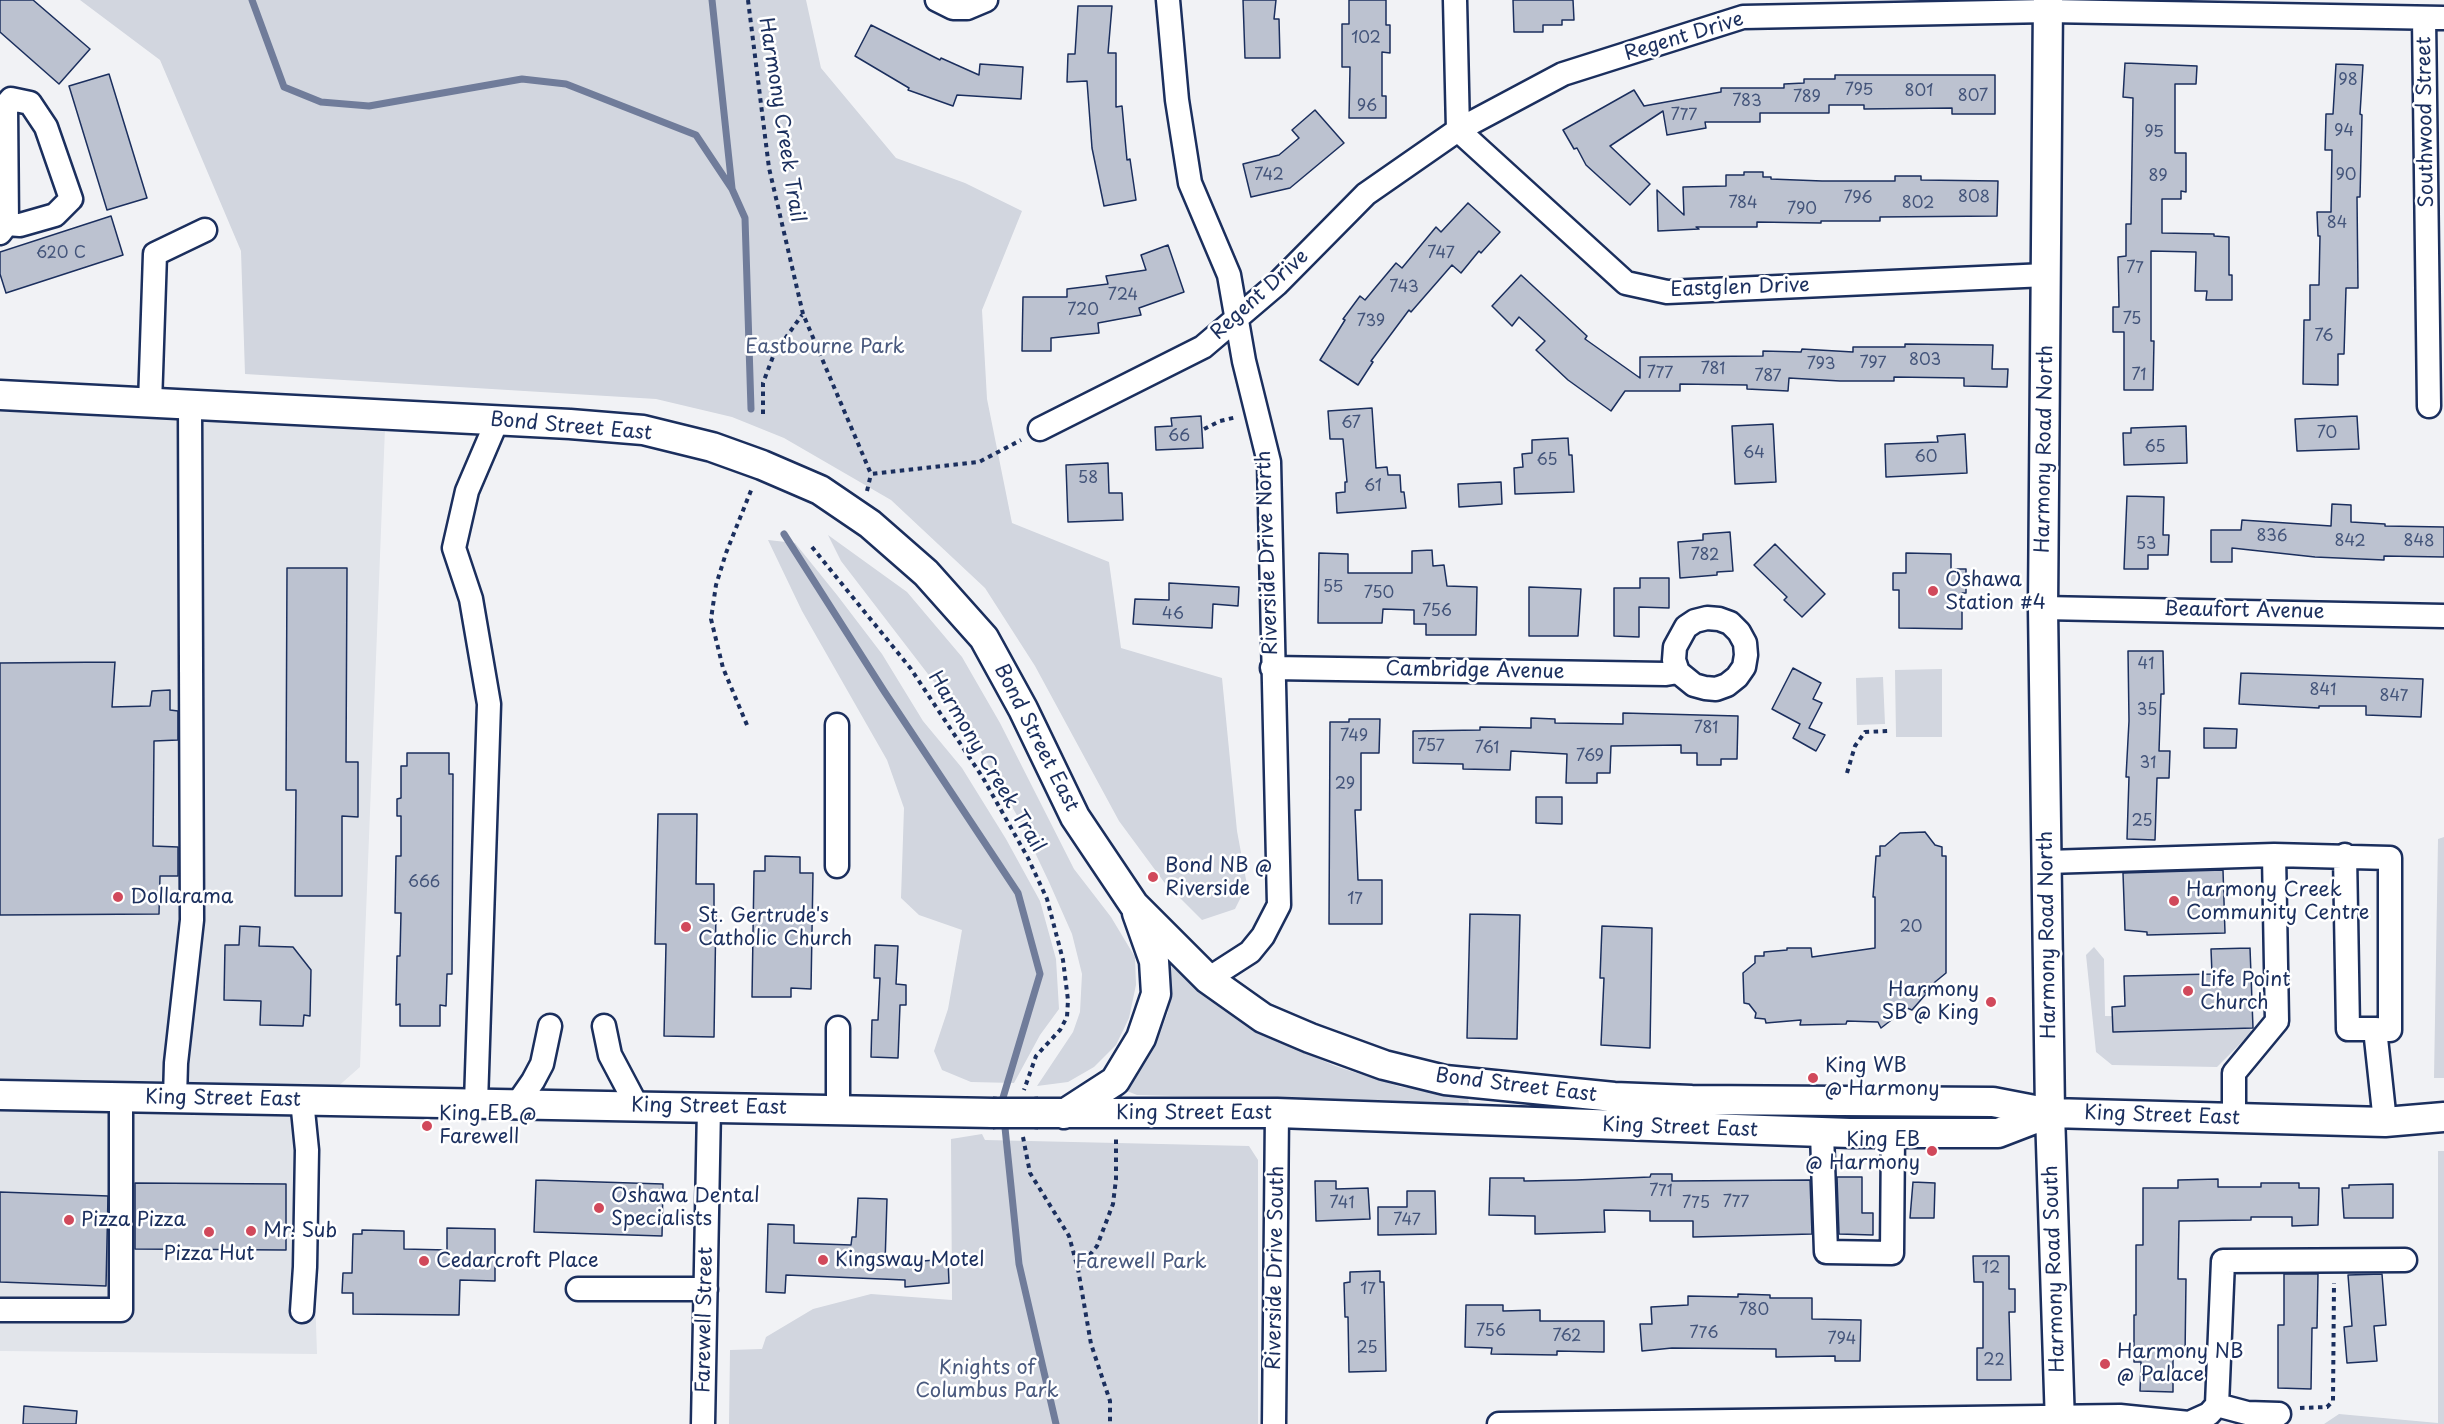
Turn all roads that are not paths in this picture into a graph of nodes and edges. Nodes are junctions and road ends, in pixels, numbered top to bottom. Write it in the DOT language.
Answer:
graph roads {
  1 [pos="937,0"];
  2 [pos="986,0"];
  3 [pos="1168,0"];
  4 [pos="1455,0"];
  5 [pos="2048,5"];
  6 [pos="1743,8"];
  7 [pos="2434,18"];
  8 [pos="1458,130"];
  9 [pos="4,228"];
  10 [pos="205,230"];
  11 [pos="2046,275"];
  12 [pos="1237,319"];
  13 [pos="0,395"];
  14 [pos="150,404"];
  15 [pos="190,406"];
  16 [pos="2429,406"];
  17 [pos="497,421"];
  18 [pos="1040,429"];
  19 [pos="2043,608"];
  20 [pos="2444,616"];
  21 [pos="1272,668"];
  22 [pos="1678,672"];
  23 [pos="837,725"];
  24 [pos="2274,855"];
  25 [pos="2345,855"];
  26 [pos="2047,862"];
  27 [pos="837,866"];
  28 [pos="1134,905"];
  29 [pos="1208,979"];
  30 [pos="550,1026"];
  31 [pos="604,1026"];
  32 [pos="838,1028"];
  33 [pos="2375,1029"];
  34 [pos="0,1095"];
  35 [pos="117,1097"];
  36 [pos="175,1098"];
  37 [pos="302,1100"];
  38 [pos="476,1103"];
  39 [pos="517,1104"];
  40 [pos="637,1106"];
  41 [pos="709,1107"];
  42 [pos="838,1110"];
  43 [pos="1037,1113"];
  44 [pos="1277,1113"];
  45 [pos="2050,1113"];
  46 [pos="2444,1117"];
  47 [pos="2234,1118"];
  48 [pos="2385,1122"];
  49 [pos="2444,1131"];
  50 [pos="1822,1133"];
  51 [pos="1893,1133"];
  52 [pos="2405,1260"];
  53 [pos="578,1289"];
  54 [pos="705,1289"];
  55 [pos="0,1310"];
  56 [pos="302,1311"];
  57 [pos="2217,1405"];
  58 [pos="2279,1414"];
  59 [pos="2060,1420"];
  60 [pos="1666,1423"];
  61 [pos="703,1424"];
  62 [pos="1274,1424"];
  63 [pos="1499,1424"];
  1 -- 2 [label="street"];
  3 -- 12 [label="street, Riverside Drive North"];
  4 -- 8 [label="street"];
  5 -- 6 [label="street, Regent Drive"];
  5 -- 7 [label="street, Regent Drive"];
  5 -- 11 [label="main road, Harmony Road North"];
  6 -- 8 [label="street, Regent Drive"];
  7 -- 16 [label="street, Southwood Street"];
  8 -- 11 [label="street, Eastglen Drive"];
  8 -- 12 [label="street, Regent Drive"];
  9 -- 9 [label="street"];
  10 -- 14 [label="street"];
  11 -- 19 [label="main road, Harmony Road North"];
  12 -- 18 [label="street, Regent Drive"];
  12 -- 21 [label="street, Riverside Drive North"];
  13 -- 14 [label="main road, Bond Street East"];
  14 -- 15 [label="main road, Bond Street East"];
  15 -- 17 [label="main road, Bond Street East"];
  15 -- 36 [label="street"];
  17 -- 28 [label="main road, Bond Street East"];
  17 -- 38 [label="street"];
  19 -- 20 [label="street, Beaufort Avenue"];
  19 -- 26 [label="main road, Harmony Road North"];
  21 -- 22 [label="street, Cambridge Avenue"];
  21 -- 29 [label="street, Riverside Drive North"];
  23 -- 27 [label="street"];
  24 -- 25 [label="street"];
  24 -- 26 [label="street"];
  24 -- 47 [label="street"];
  25 -- 33 [label="street"];
  25 -- 33 [label="street"];
  26 -- 45 [label="main road, Harmony Road North"];
  28 -- 29 [label="main road, Bond Street East"];
  28 -- 43 [label="main road"];
  29 -- 45 [label="main road, Bond Street East"];
  30 -- 39 [label="street"];
  31 -- 40 [label="street"];
  32 -- 42 [label="street"];
  33 -- 48 [label="street"];
  34 -- 35 [label="main road, King Street East"];
  35 -- 36 [label="main road, King Street East"];
  35 -- 55 [label="street"];
  36 -- 37 [label="main road, King Street East"];
  37 -- 38 [label="main road, King Street East"];
  37 -- 56 [label="street"];
  38 -- 39 [label="main road, King Street East"];
  39 -- 40 [label="main road, King Street East"];
  40 -- 41 [label="main road, King Street East"];
  41 -- 42 [label="main road, King Street East"];
  41 -- 54 [label="street, Farewell Street"];
  42 -- 43 [label="main road, King Street East, bridge"];
  43 -- 44 [label="main road, King Street East"];
  44 -- 50 [label="main road, King Street East"];
  44 -- 62 [label="street, Riverside Drive South"];
  45 -- 47 [label="main road, King Street East"];
  45 -- 51 [label="main road, King Street East"];
  45 -- 59 [label="main road, Harmony Road South"];
  46 -- 48 [label="main road, King Street East"];
  47 -- 48 [label="main road, King Street East"];
  48 -- 49 [label="main road, King Street East"];
  50 -- 51 [label="main road, King Street East"];
  50 -- 51 [label="street"];
  52 -- 57 [label="street"];
  53 -- 54 [label="street"];
  54 -- 61 [label="street, Farewell Street"];
  57 -- 58 [label="street"];
  57 -- 59 [label="street"];
  59 -- 60 [label="street"];
  60 -- 63 [label="street"];
}
